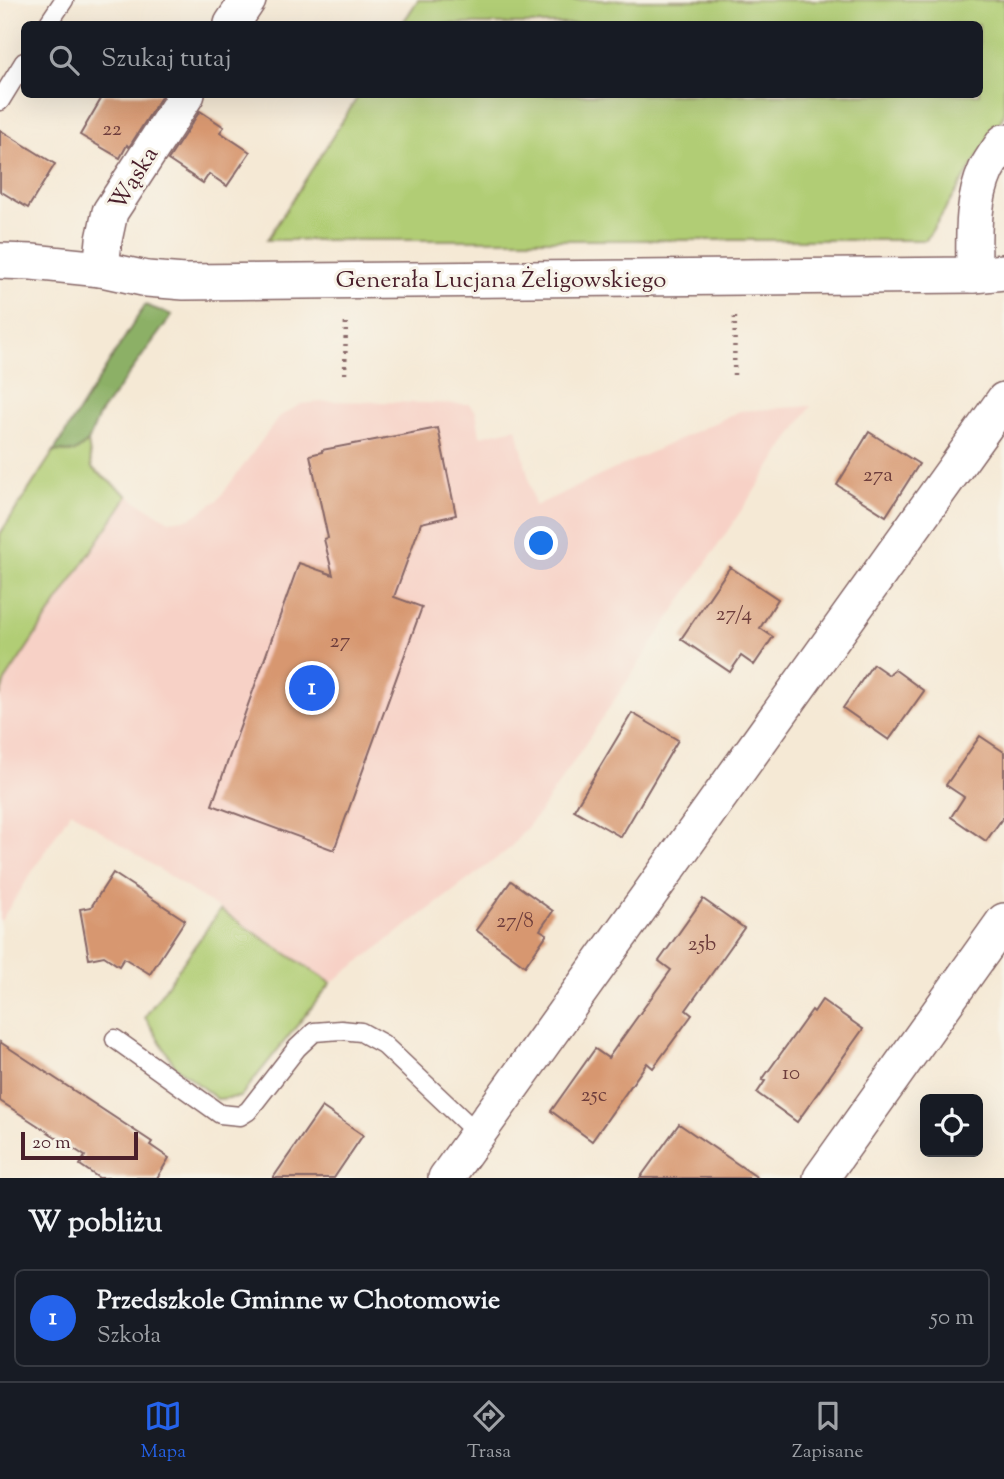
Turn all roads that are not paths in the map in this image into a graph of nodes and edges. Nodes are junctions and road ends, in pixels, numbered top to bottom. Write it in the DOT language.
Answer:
graph roads {
  1 [pos="64,0"];
  2 [pos="248,0"];
  3 [pos="50,21"];
  4 [pos="234,21"];
  5 [pos="21,67"];
  6 [pos="184,98"];
  7 [pos="0,101"];
  8 [pos="1004,142"];
  9 [pos="0,261"];
  10 [pos="101,269"];
  11 [pos="989,274"];
  12 [pos="1004,400"];
  13 [pos="1004,920"];
  14 [pos="114,1039"];
  15 [pos="478,1134"];
  16 [pos="446,1178"];
  17 [pos="821,1178"];
  1 -- 3 [label="lane"];
  2 -- 4 [label="street"];
  5 -- 7 [label="lane"];
  6 -- 10 [label="street, Wąska"];
  8 -- 11 [label="street"];
  9 -- 10 [label="street, Generała Lucjana Żeligowskiego"];
  10 -- 11 [label="street, Generała Lucjana Żeligowskiego"];
  12 -- 15 [label="street"];
  13 -- 17 [label="street"];
  14 -- 15 [label="lane"];
  15 -- 16 [label="street"];
}
